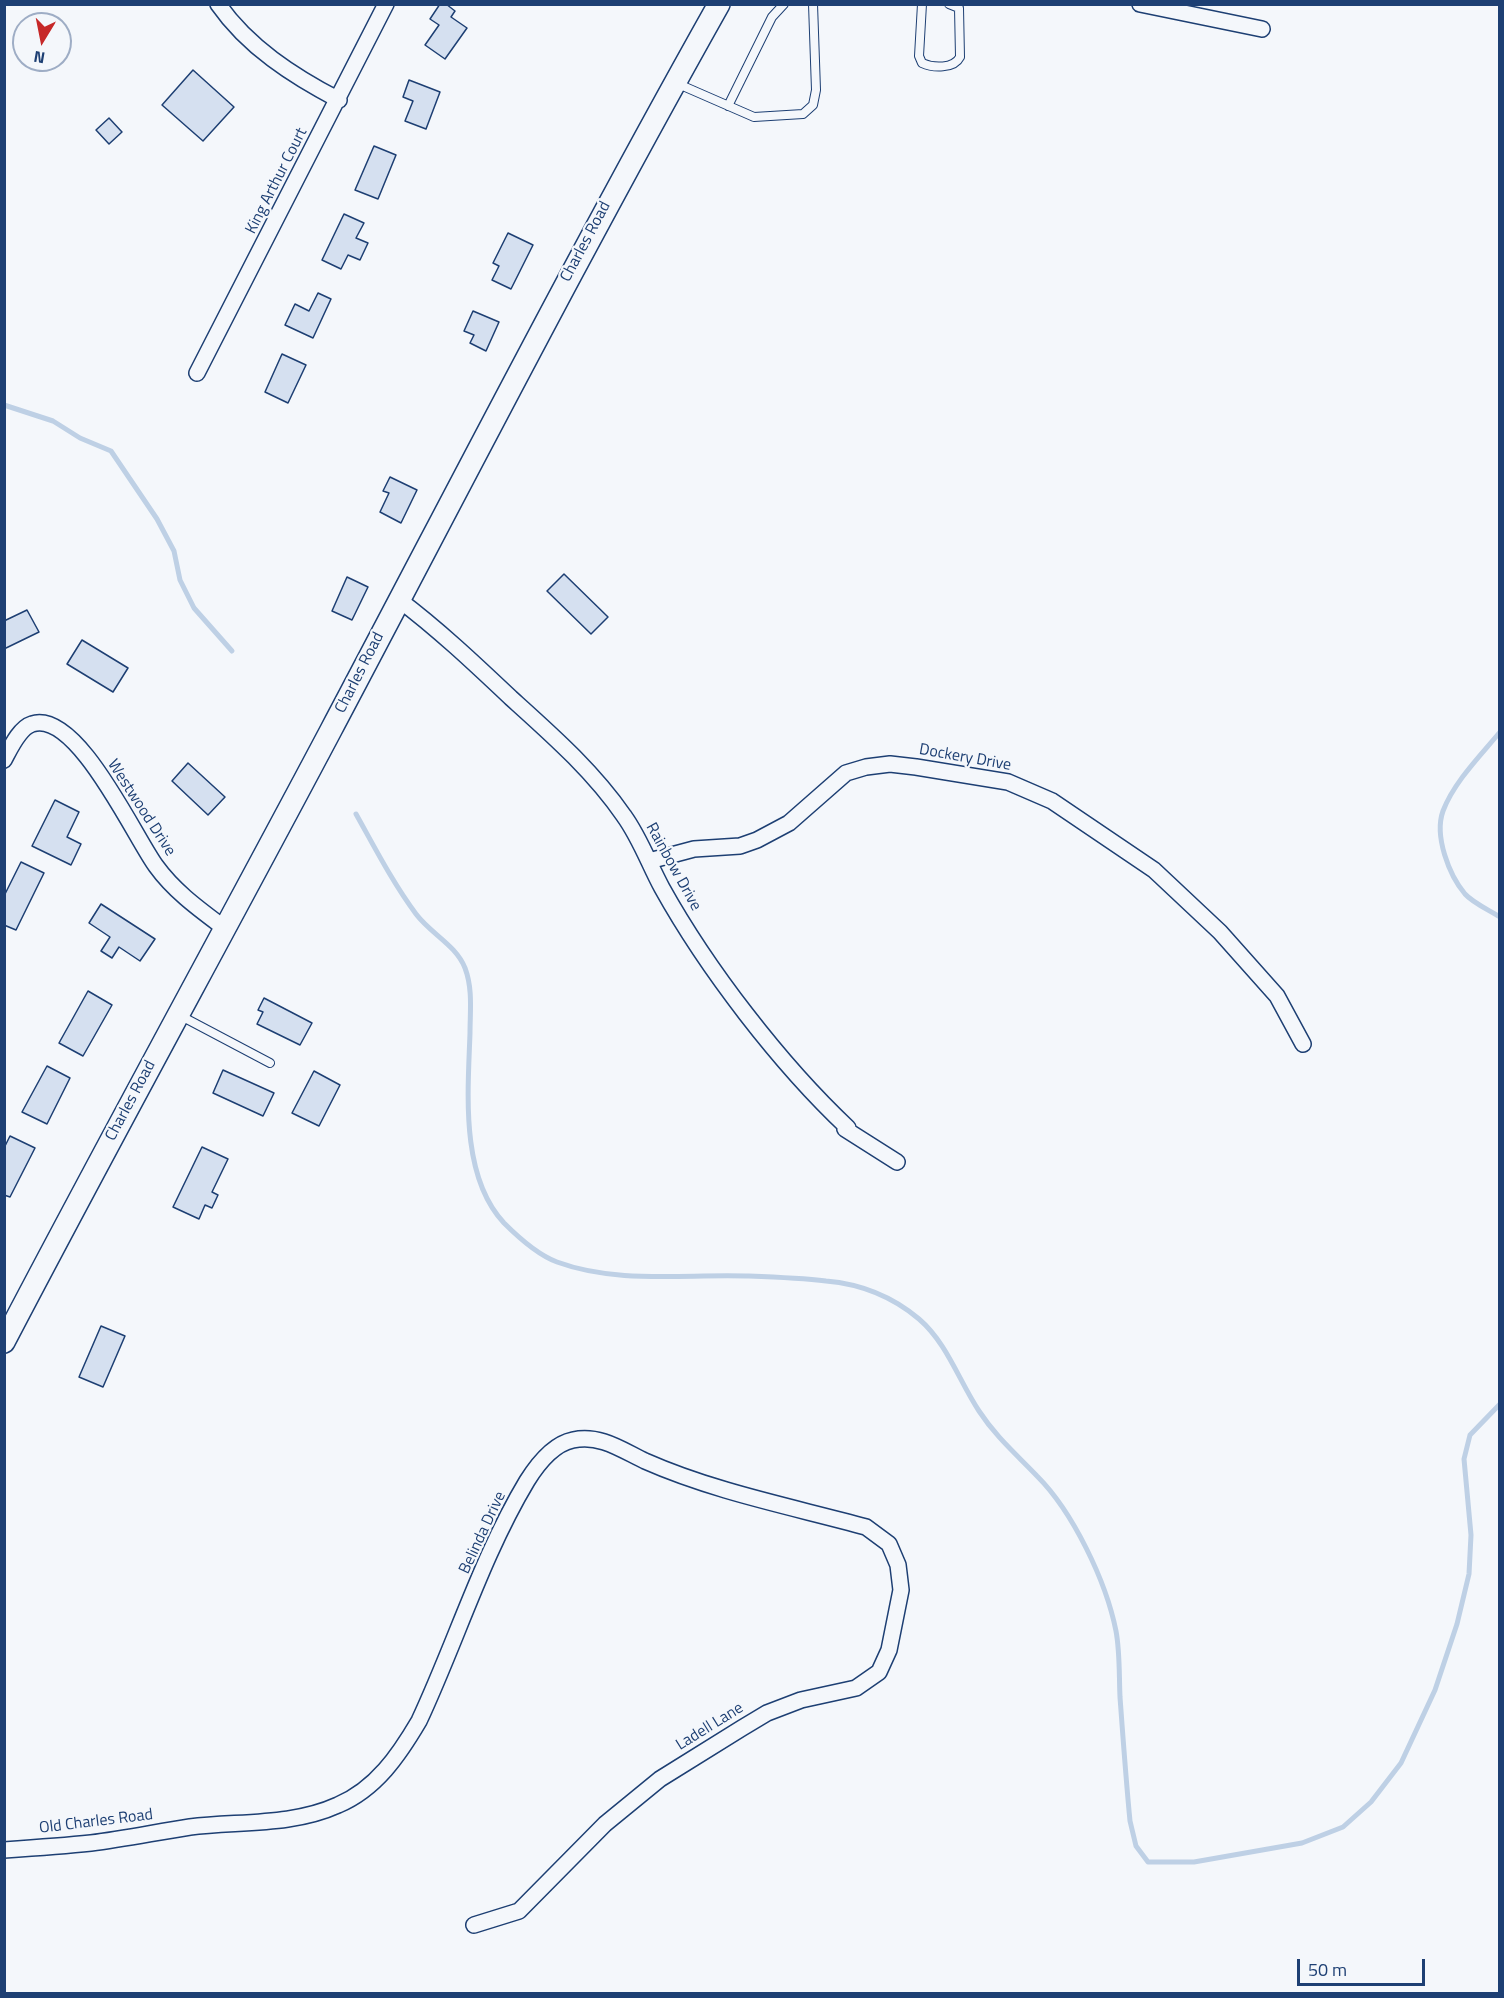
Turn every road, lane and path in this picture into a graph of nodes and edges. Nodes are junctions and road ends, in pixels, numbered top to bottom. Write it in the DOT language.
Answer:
graph roads {
  1 [pos="218,4"];
  2 [pos="386,4"];
  3 [pos="718,4"];
  4 [pos="784,4"];
  5 [pos="813,4"];
  6 [pos="922,4"];
  7 [pos="949,4"];
  8 [pos="1140,4"];
  9 [pos="1262,29"];
  10 [pos="675,82"];
  11 [pos="339,100"];
  12 [pos="728,106"];
  13 [pos="197,373"];
  14 [pos="398,599"];
  15 [pos="4,760"];
  16 [pos="649,861"];
  17 [pos="223,927"];
  18 [pos="177,1014"];
  19 [pos="1303,1044"];
  20 [pos="270,1064"];
  21 [pos="897,1162"];
  22 [pos="4,1342"];
  23 [pos="889,1544"];
  24 [pos="192,1827"];
  25 [pos="4,1850"];
  26 [pos="474,1925"];
  1 -- 11 [label="street"];
  2 -- 11 [label="street, King Arthur Court"];
  3 -- 10 [label="street, Charles Road"];
  4 -- 12 [label="lane"];
  5 -- 12 [label="lane"];
  6 -- 7 [label="lane"];
  8 -- 9 [label="street"];
  10 -- 12 [label="lane"];
  10 -- 14 [label="street, Charles Road"];
  11 -- 13 [label="street, King Arthur Court"];
  14 -- 16 [label="street, Rainbow Drive"];
  14 -- 17 [label="street, Charles Road"];
  15 -- 17 [label="street, Westwood Drive"];
  16 -- 19 [label="street, Dockery Drive"];
  16 -- 21 [label="street, Rainbow Drive"];
  17 -- 18 [label="street, Charles Road"];
  18 -- 20 [label="lane"];
  18 -- 22 [label="street, Charles Road"];
  23 -- 24 [label="street, Belinda Drive"];
  23 -- 26 [label="street, Ladell Lane"];
  24 -- 25 [label="street, Old Charles Road"];
}
